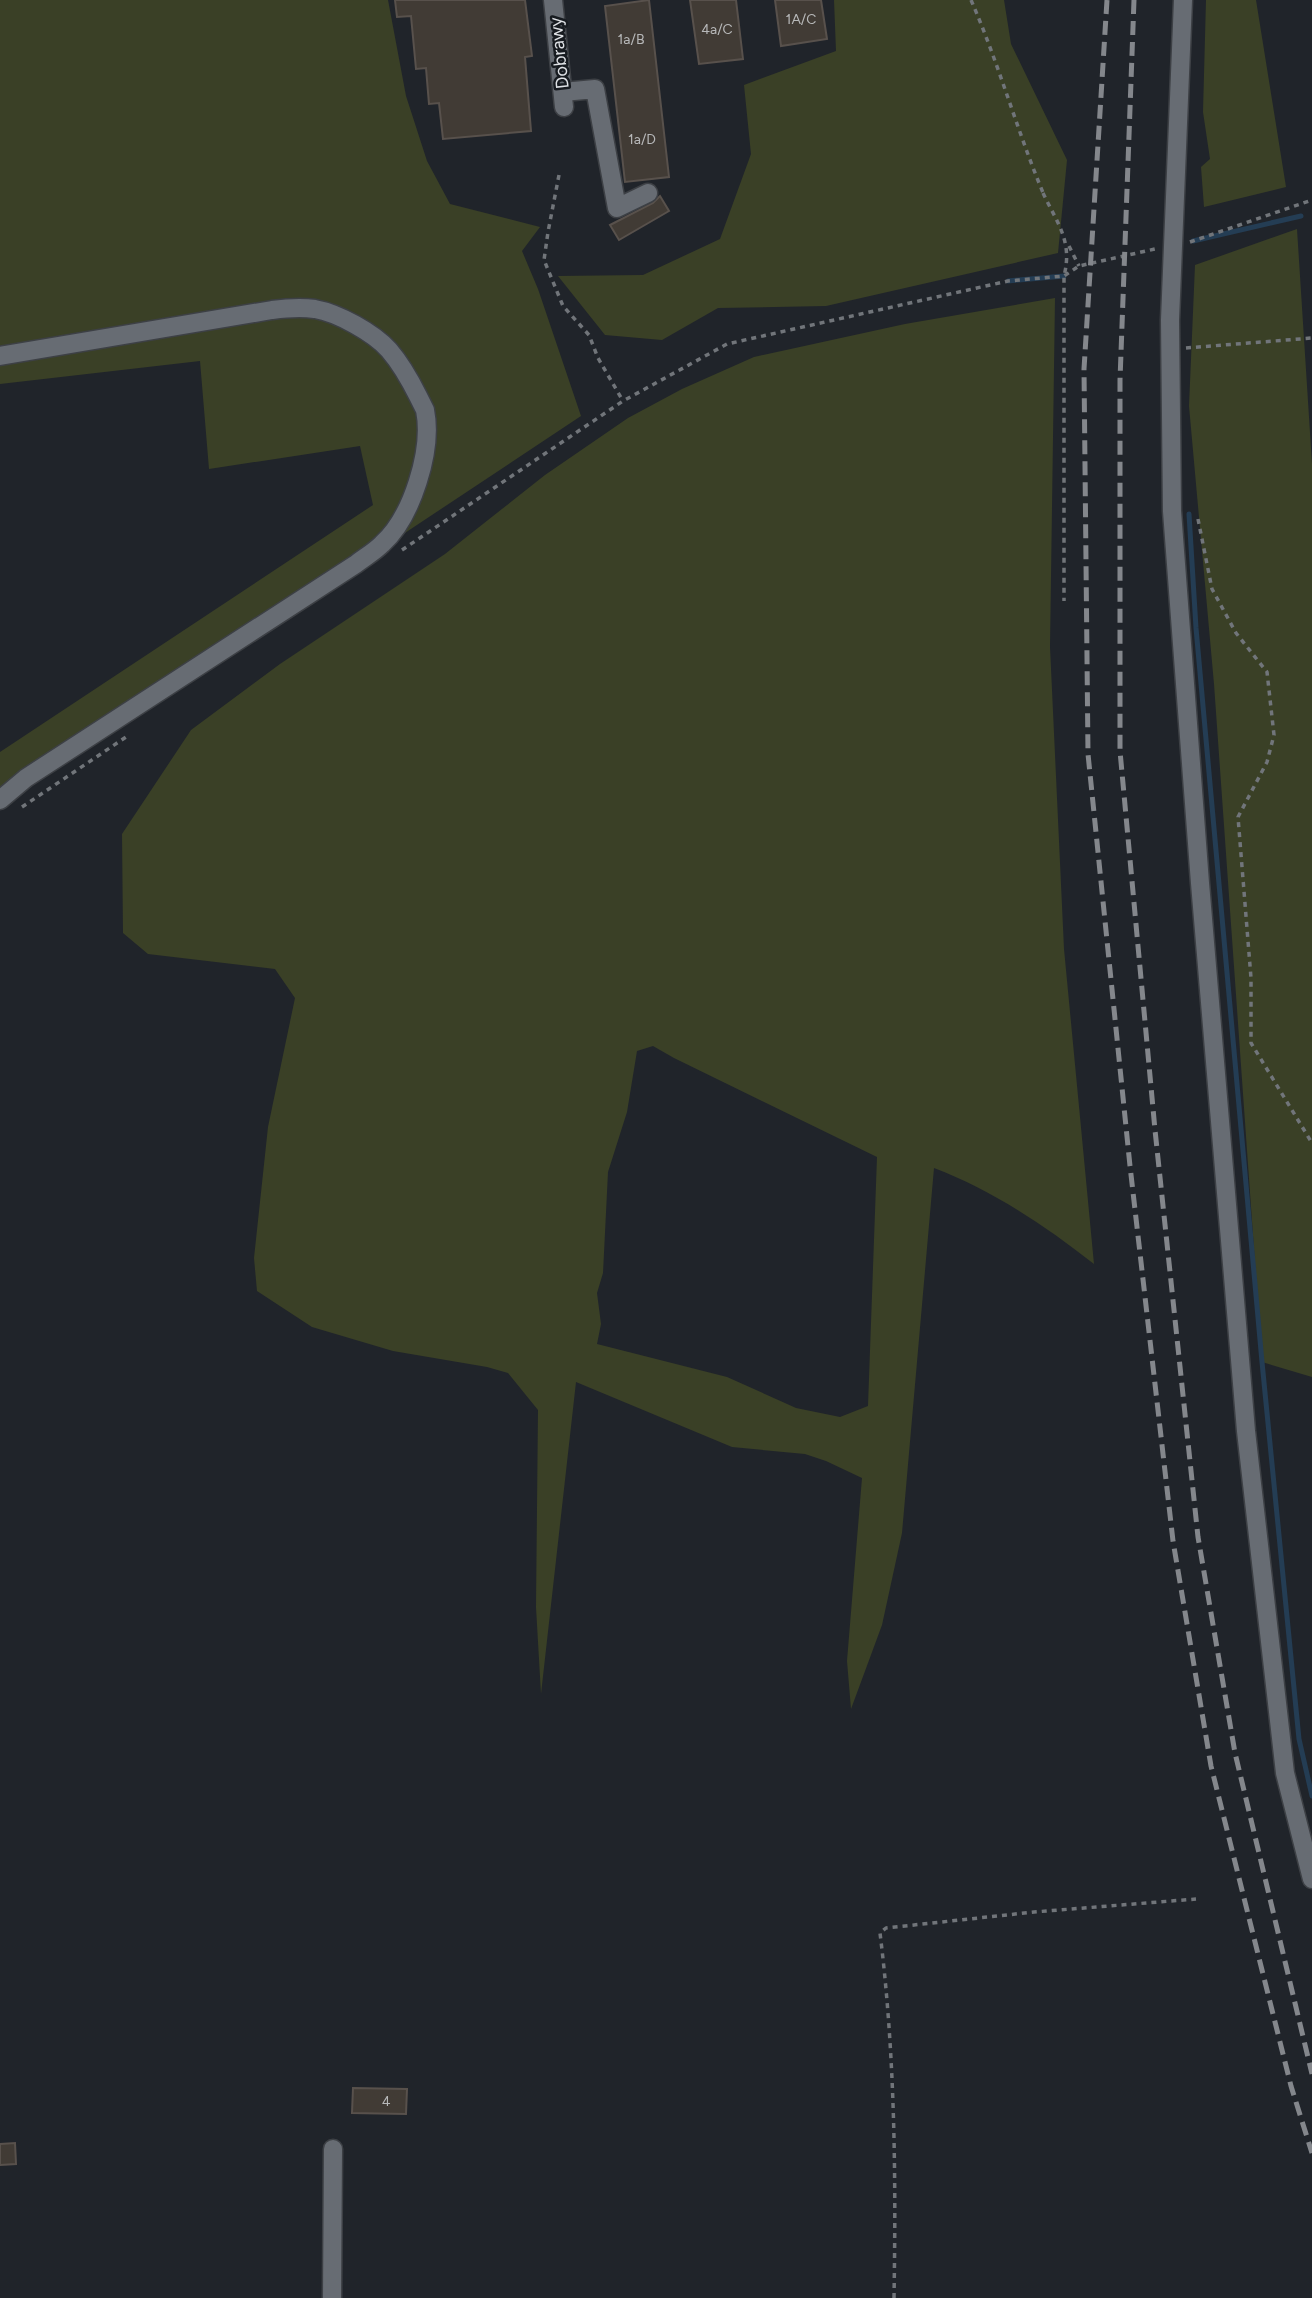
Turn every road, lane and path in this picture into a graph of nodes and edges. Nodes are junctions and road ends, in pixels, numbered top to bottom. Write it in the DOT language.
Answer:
graph roads {
  1 [pos="553,0"];
  2 [pos="971,0"];
  3 [pos="1183,0"];
  4 [pos="559,175"];
  5 [pos="648,193"];
  6 [pos="1312,200"];
  7 [pos="1297,205"];
  8 [pos="1067,242"];
  9 [pos="1064,276"];
  10 [pos="1312,338"];
  11 [pos="1170,350"];
  12 [pos="0,356"];
  13 [pos="623,401"];
  14 [pos="1198,519"];
  15 [pos="393,556"];
  16 [pos="1064,601"];
  17 [pos="129,734"];
  18 [pos="0,800"];
  19 [pos="14,812"];
  20 [pos="1312,1143"];
  21 [pos="1312,1879"];
  22 [pos="1196,1899"];
  23 [pos="333,2149"];
  24 [pos="332,2298"];
  25 [pos="894,2298"];
  1 -- 5 [label="street, Dobrawy"];
  2 -- 8 [label="path"];
  3 -- 11 [label="street"];
  4 -- 13 [label="path"];
  6 -- 7 [label="path"];
  8 -- 9 [label="path"];
  8 -- 9 [label="path"];
  9 -- 13 [label="path"];
  9 -- 16 [label="path"];
  10 -- 11 [label="path"];
  11 -- 21 [label="street"];
  12 -- 18 [label="street"];
  13 -- 15 [label="path"];
  14 -- 20 [label="path"];
  17 -- 19 [label="path"];
  22 -- 25 [label="path"];
  23 -- 24 [label="street"];
}
